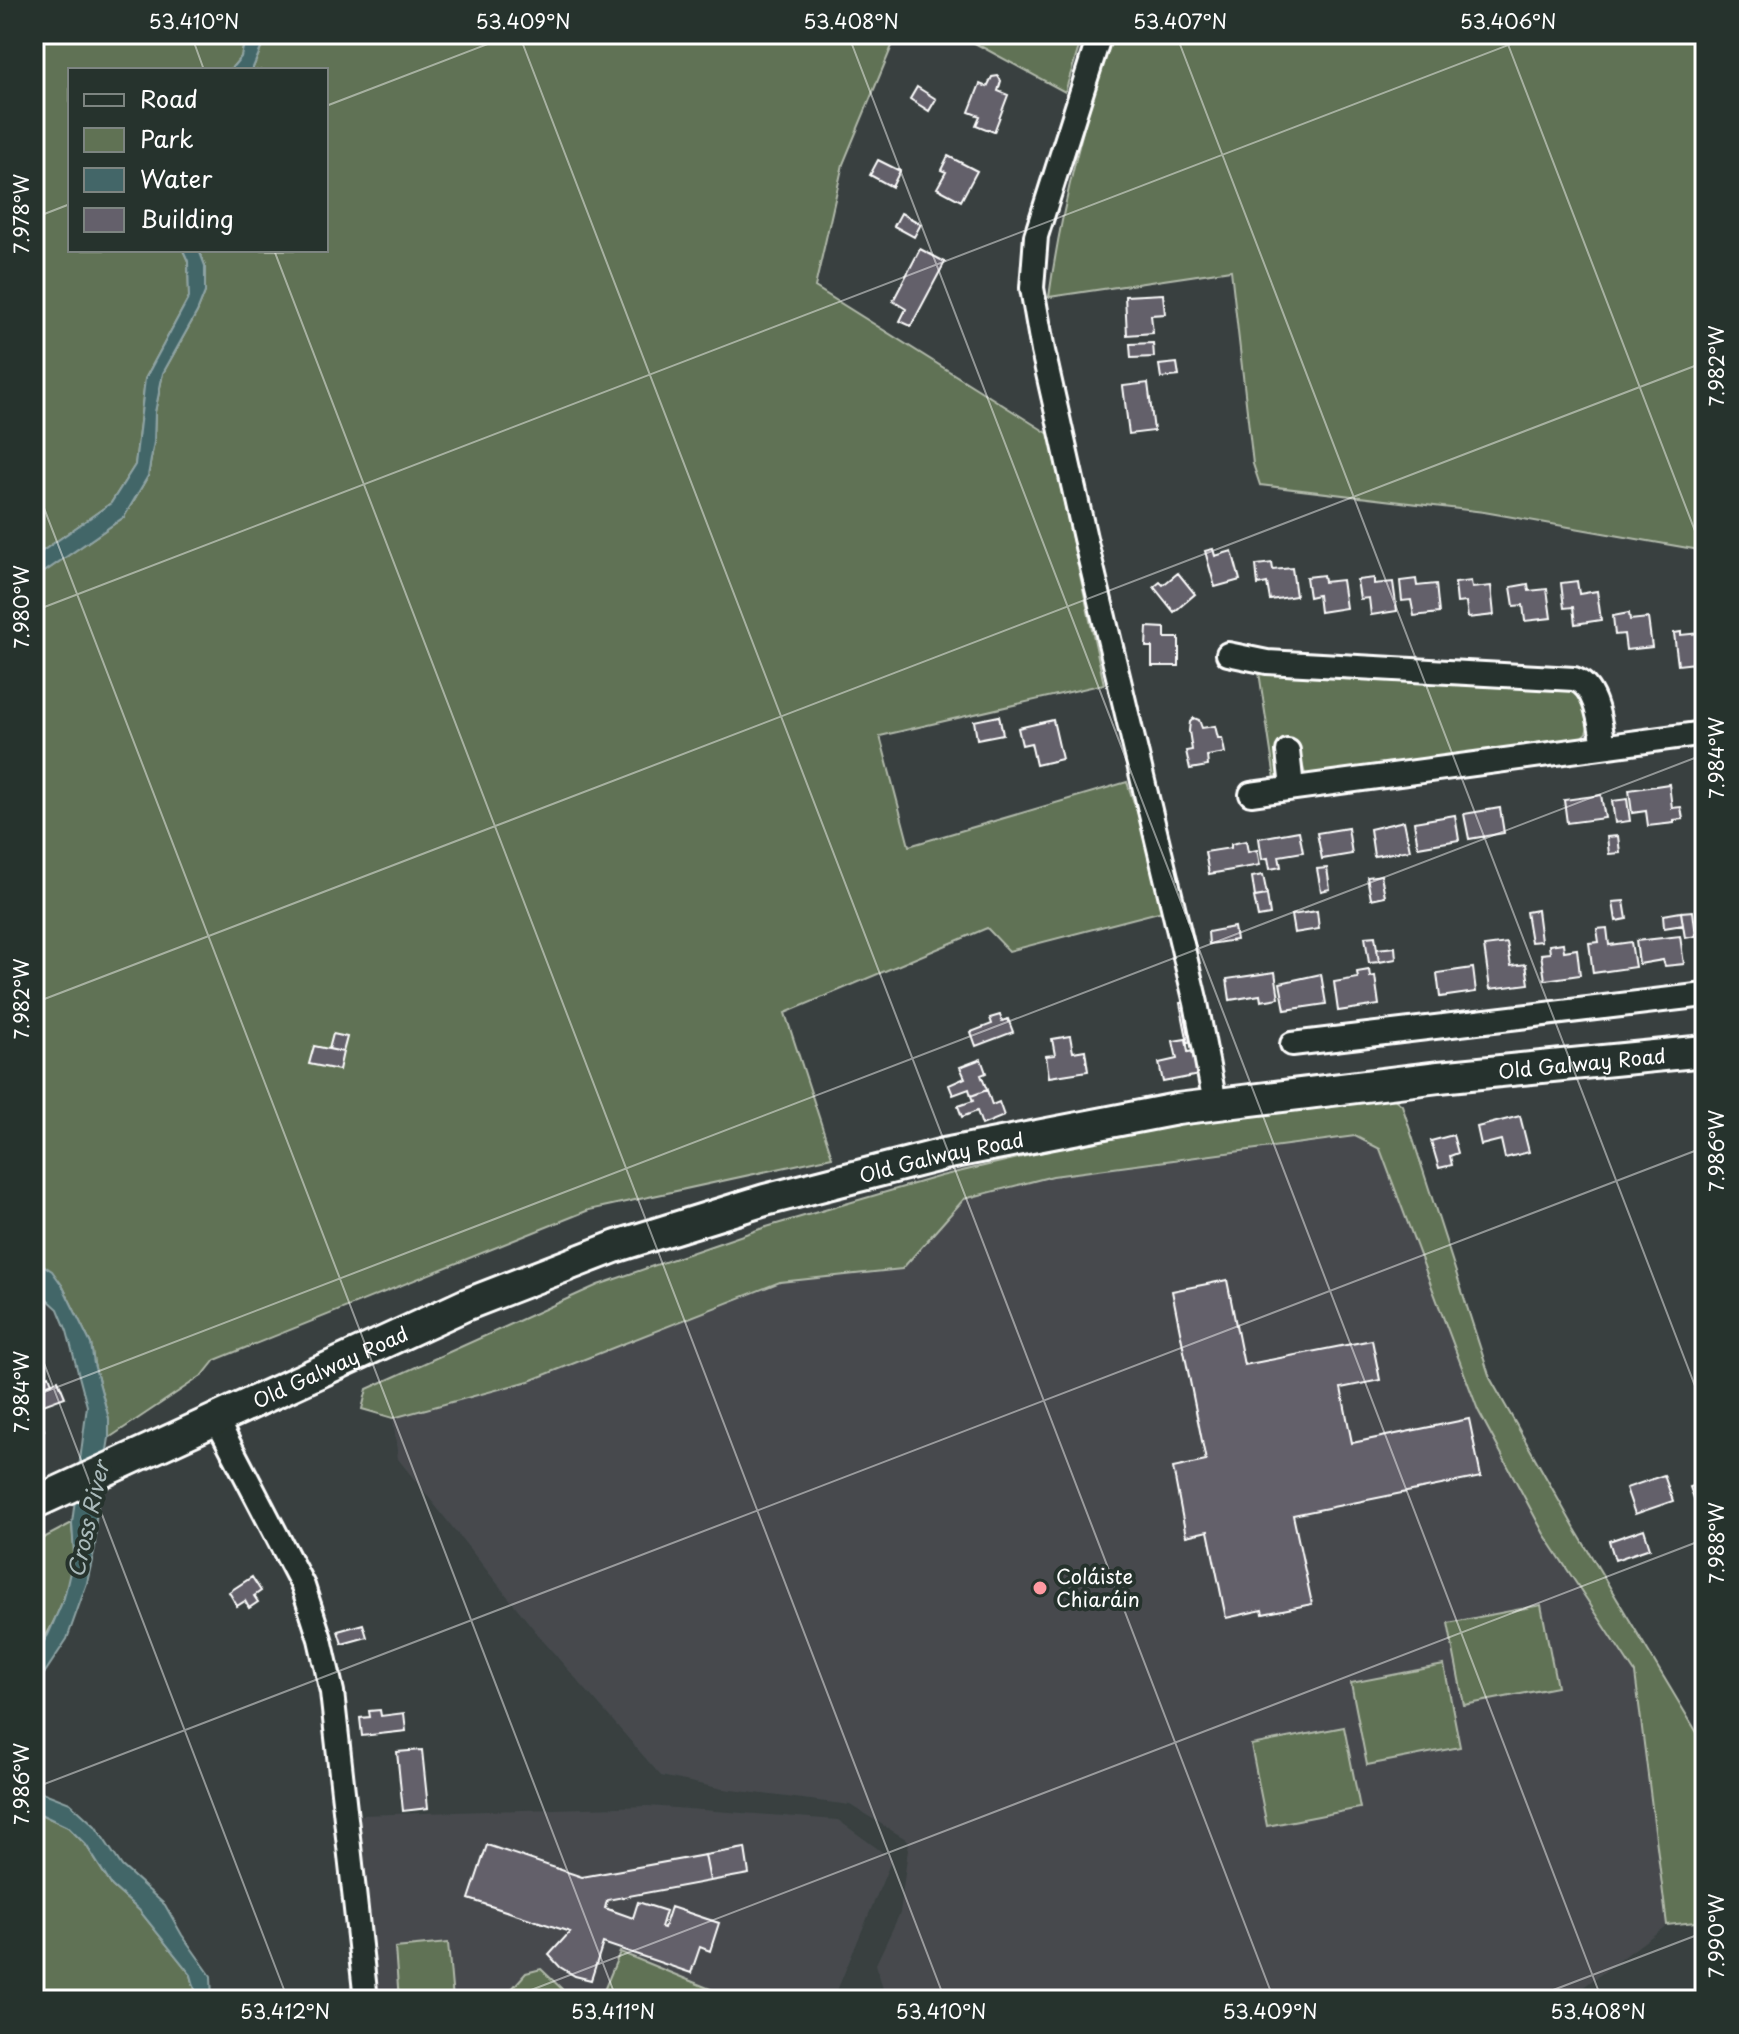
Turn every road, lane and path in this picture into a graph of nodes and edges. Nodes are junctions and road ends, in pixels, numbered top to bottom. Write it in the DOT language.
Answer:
graph roads {
  1 [pos="1100,34"];
  2 [pos="1228,654"];
  3 [pos="1705,733"];
  4 [pos="1604,746"];
  5 [pos="1288,751"];
  6 [pos="1292,788"];
  7 [pos="1251,794"];
  8 [pos="1705,995"];
  9 [pos="1292,1044"];
  10 [pos="1705,1051"];
  11 [pos="1215,1103"];
  12 [pos="216,1419"];
  13 [pos="34,1503"];
  14 [pos="366,2000"];
  1 -- 11 [label="street"];
  2 -- 4 [label="street"];
  3 -- 4 [label="street"];
  4 -- 6 [label="street"];
  5 -- 6 [label="street"];
  6 -- 7 [label="street"];
  8 -- 9 [label="street"];
  10 -- 11 [label="main road, Old Galway Road"];
  11 -- 12 [label="main road, Old Galway Road"];
  12 -- 13 [label="main road, Old Galway Road"];
  12 -- 14 [label="street"];
}
